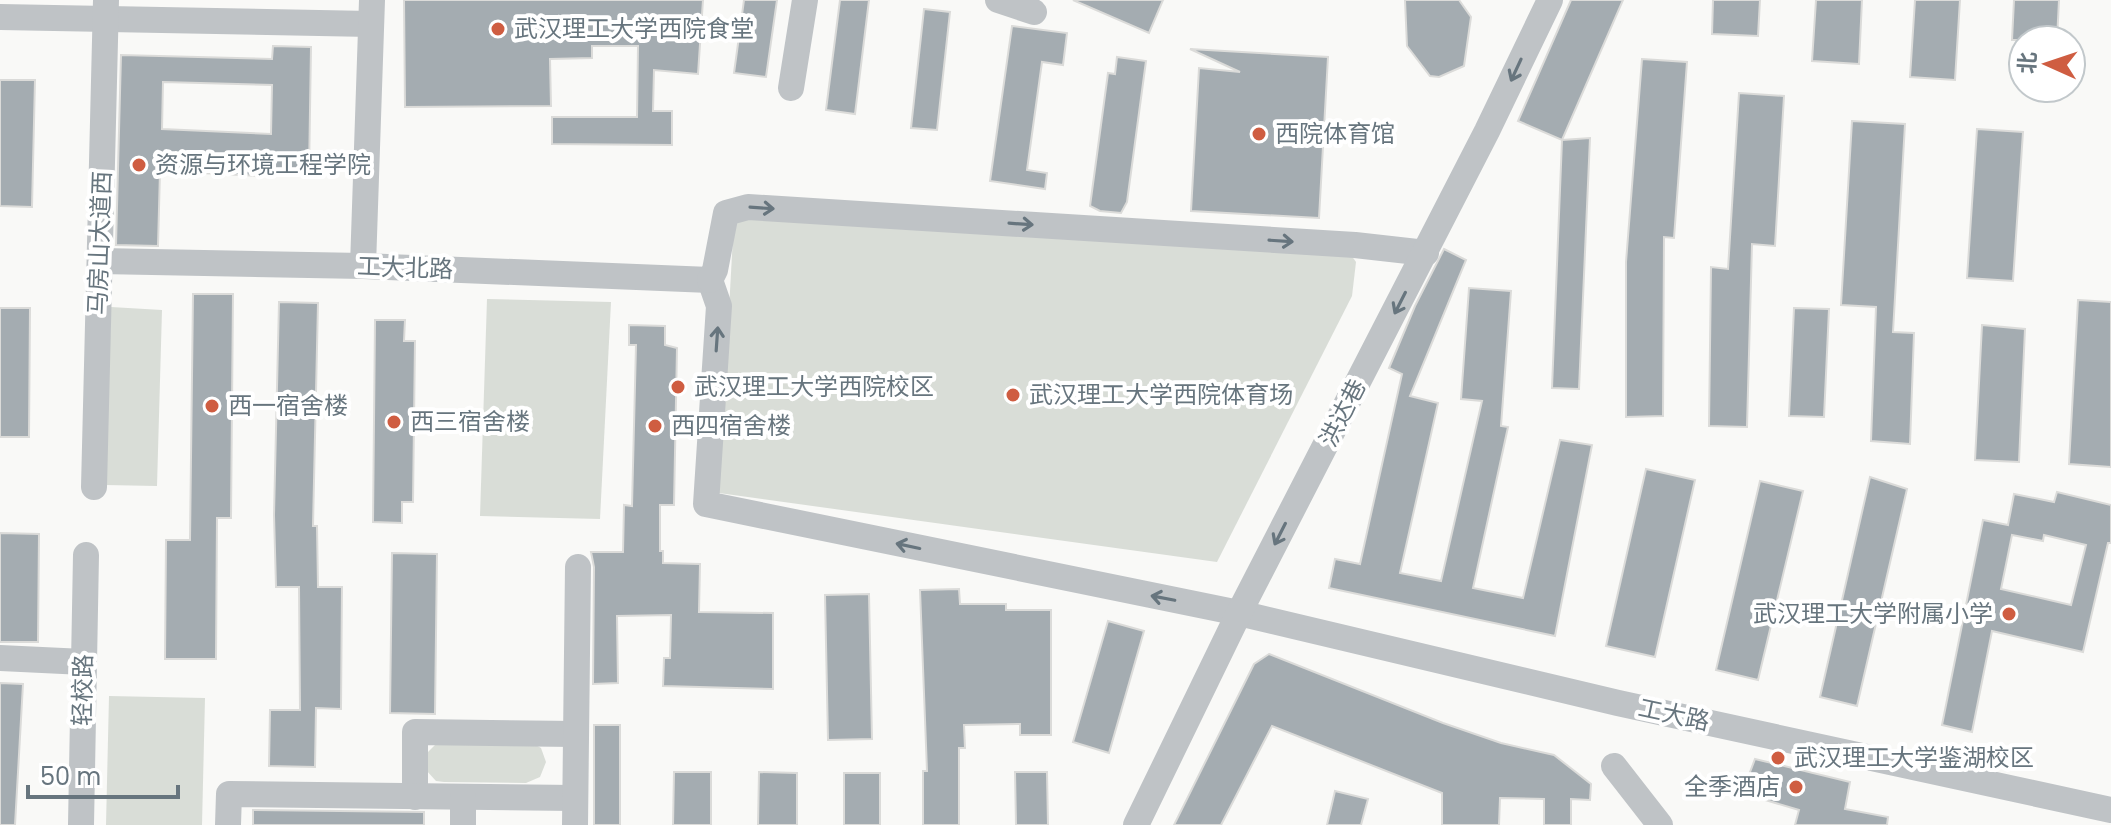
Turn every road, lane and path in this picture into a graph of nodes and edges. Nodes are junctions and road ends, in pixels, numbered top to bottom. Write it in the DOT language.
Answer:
graph roads {
  1 [pos="805,0"];
  2 [pos="998,0"];
  3 [pos="1550,0"];
  4 [pos="106,10"];
  5 [pos="371,12"];
  6 [pos="1034,12"];
  7 [pos="0,17"];
  8 [pos="791,88"];
  9 [pos="1426,253"];
  10 [pos="100,261"];
  11 [pos="363,266"];
  12 [pos="710,280"];
  13 [pos="94,487"];
  14 [pos="86,555"];
  15 [pos="578,567"];
  16 [pos="1239,613"];
  17 [pos="0,658"];
  18 [pos="84,662"];
  19 [pos="576,734"];
  20 [pos="1614,766"];
  21 [pos="415,797"];
  22 [pos="463,797"];
  23 [pos="575,798"];
  24 [pos="2111,810"];
  25 [pos="2078,814"];
  26 [pos="81,825"];
  27 [pos="228,825"];
  28 [pos="463,825"];
  29 [pos="575,825"];
  30 [pos="1136,825"];
  31 [pos="1660,825"];
  1 -- 8 [label="street"];
  2 -- 6 [label="street"];
  3 -- 9 [label="street, 洪达巷, one-way"];
  4 -- 5 [label="street"];
  4 -- 7 [label="street"];
  4 -- 10 [label="street, 马房山大道西"];
  5 -- 11 [label="street"];
  12 -- 9 [label="street, one-way"];
  9 -- 16 [label="street, 洪达巷, one-way"];
  10 -- 11 [label="street, 工大北路"];
  10 -- 13 [label="street, 马房山大道西"];
  11 -- 12 [label="street, 工大北路"];
  16 -- 12 [label="street, 工大路, one-way"];
  14 -- 18 [label="street, 轻校路"];
  15 -- 19 [label="street"];
  16 -- 25 [label="street, 工大路"];
  16 -- 30 [label="street, 洪达巷"];
  17 -- 18 [label="street"];
  18 -- 26 [label="street, 轻校路"];
  19 -- 21 [label="street"];
  19 -- 23 [label="street"];
  20 -- 31 [label="street"];
  21 -- 22 [label="street"];
  21 -- 27 [label="street"];
  22 -- 23 [label="street"];
  22 -- 28 [label="street"];
  23 -- 29 [label="street"];
  24 -- 25 [label="street, 工大路"];
}
